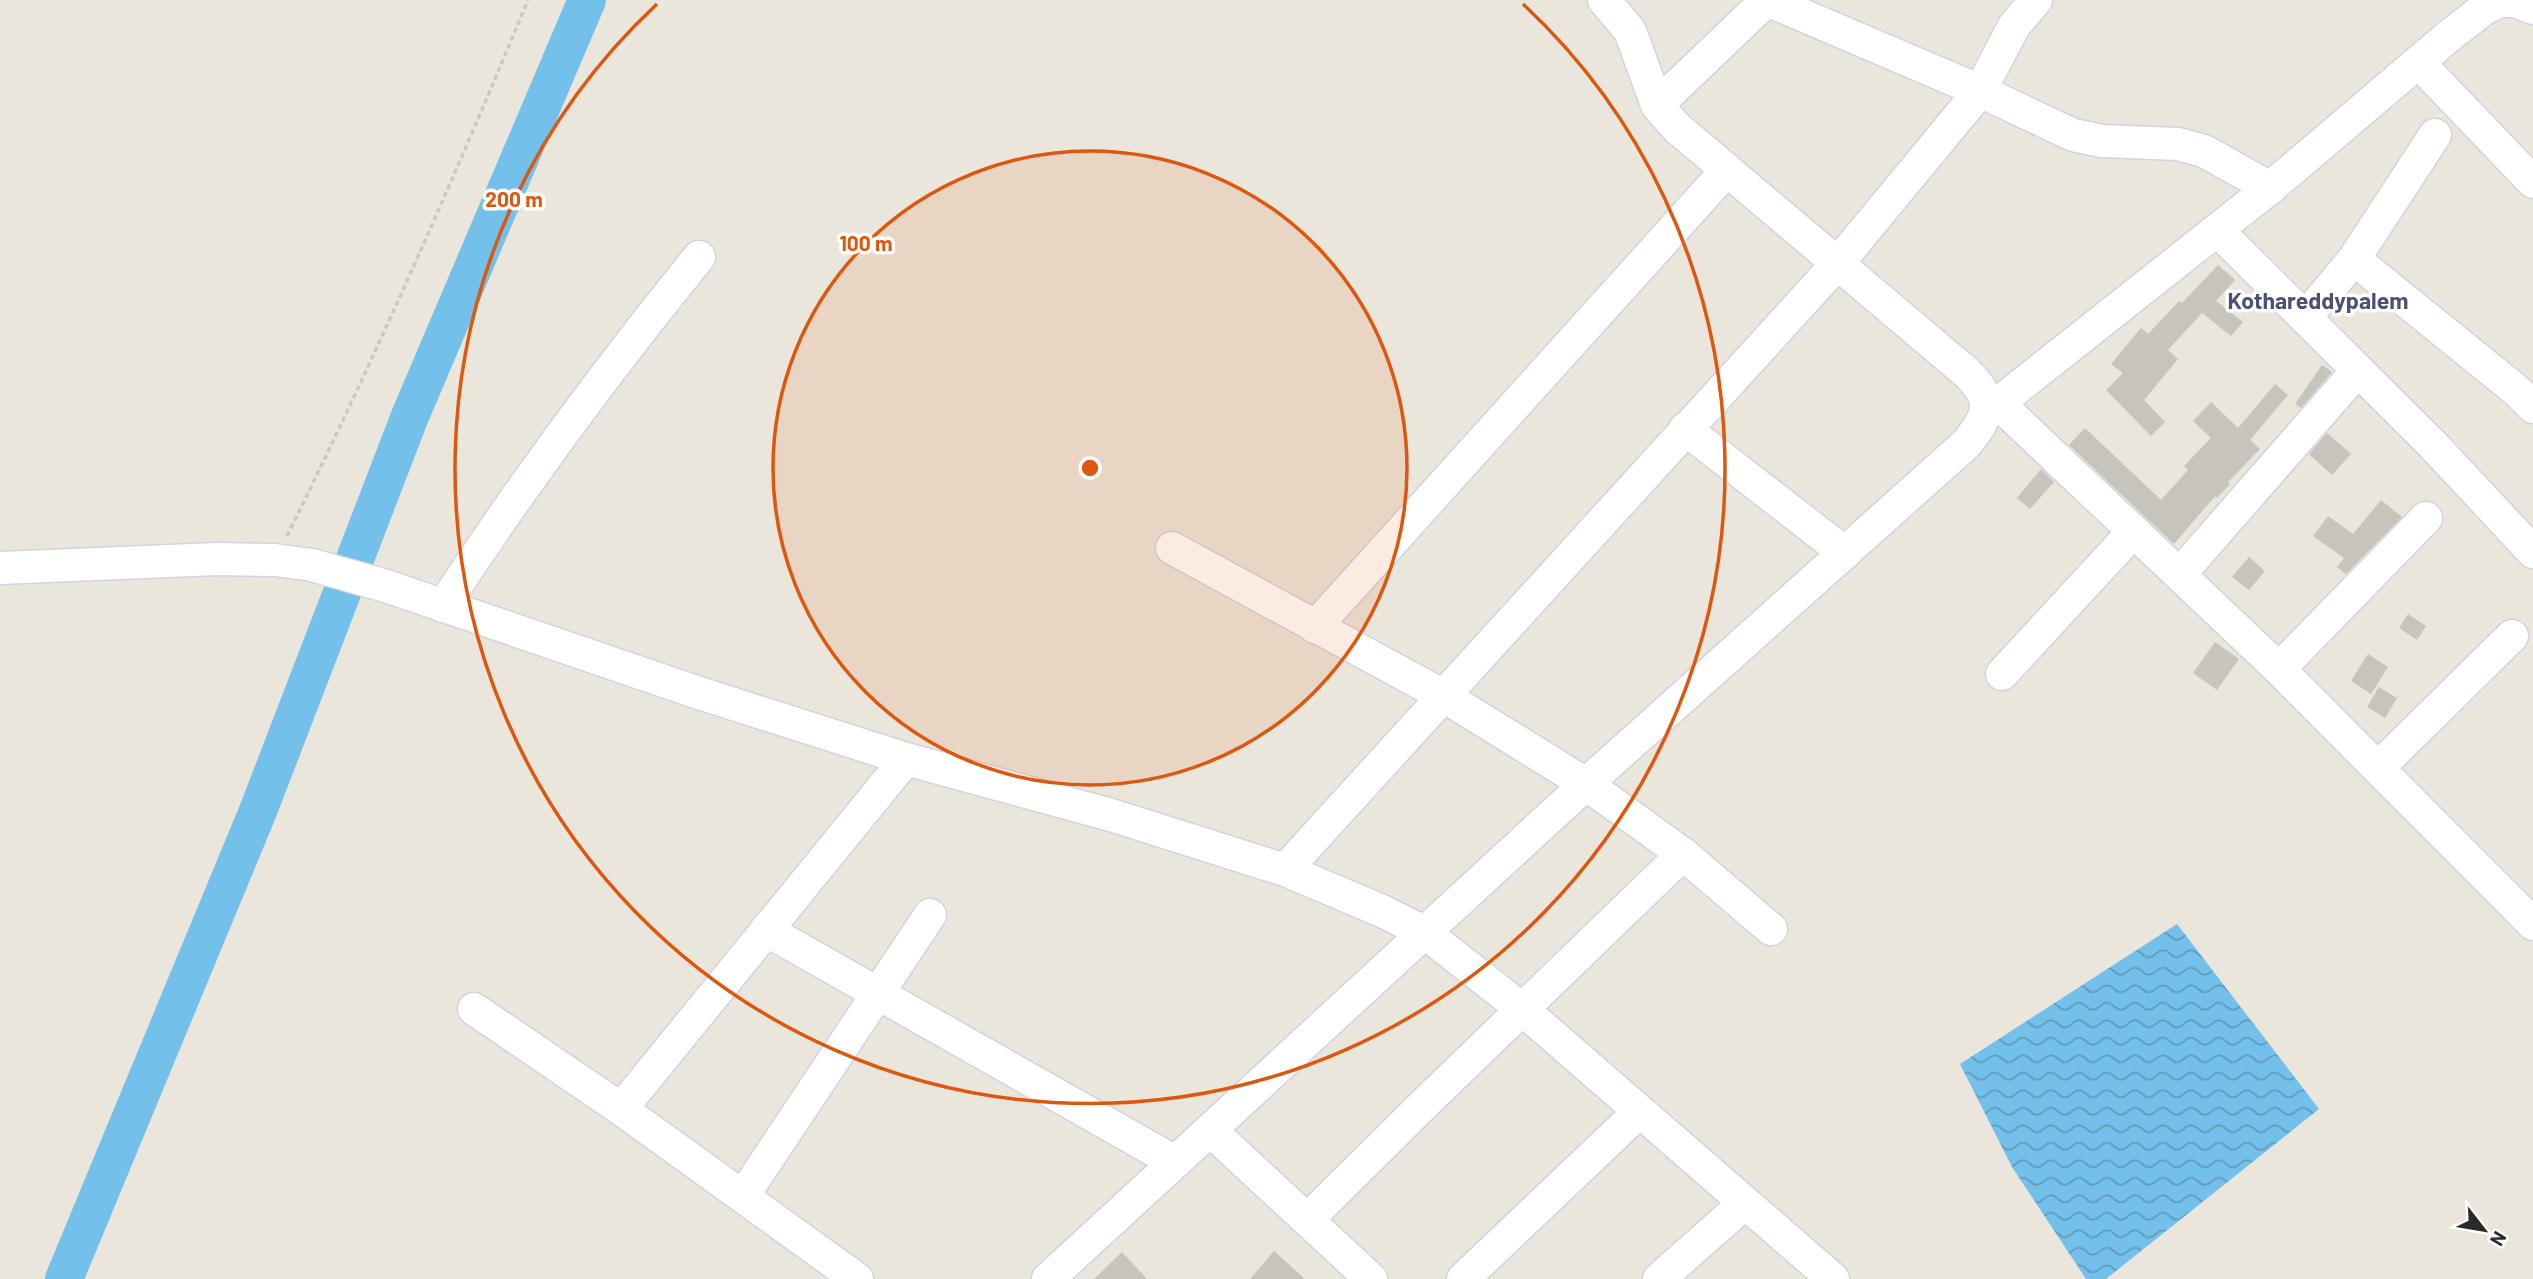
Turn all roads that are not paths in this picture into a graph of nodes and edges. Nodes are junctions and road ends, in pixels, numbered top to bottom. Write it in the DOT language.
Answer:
graph roads {
  1 [pos="1767,0"];
  2 [pos="2036,0"];
  3 [pos="1608,1"];
  4 [pos="2490,2"];
  5 [pos="2533,8"];
  6 [pos="2418,62"];
  7 [pos="1980,90"];
  8 [pos="1657,106"];
  9 [pos="2435,135"];
  10 [pos="1727,170"];
  11 [pos="2533,182"];
  12 [pos="2270,188"];
  13 [pos="2217,230"];
  14 [pos="699,257"];
  15 [pos="2354,259"];
  16 [pos="1838,263"];
  17 [pos="2305,318"];
  18 [pos="2358,370"];
  19 [pos="2533,407"];
  20 [pos="1992,408"];
  21 [pos="1685,429"];
  22 [pos="2426,518"];
  23 [pos="2134,531"];
  24 [pos="2526,531"];
  25 [pos="1172,548"];
  26 [pos="1845,553"];
  27 [pos="0,568"];
  28 [pos="2180,574"];
  29 [pos="443,606"];
  30 [pos="1315,627"];
  31 [pos="2512,636"];
  32 [pos="2279,669"];
  33 [pos="2002,674"];
  34 [pos="1443,695"];
  35 [pos="906,759"];
  36 [pos="2379,767"];
  37 [pos="1586,783"];
  38 [pos="1683,855"];
  39 [pos="1285,870"];
  40 [pos="930,915"];
  41 [pos="2533,924"];
  42 [pos="1771,929"];
  43 [pos="766,930"];
  44 [pos="1424,932"];
  45 [pos="877,995"];
  46 [pos="474,1009"];
  47 [pos="1522,1009"];
  48 [pos="621,1109"];
  49 [pos="1639,1112"];
  50 [pos="1210,1130"];
  51 [pos="1175,1162"];
  52 [pos="743,1196"];
  53 [pos="1745,1203"];
  54 [pos="1307,1220"];
  55 [pos="1062,1274"];
  56 [pos="857,1279"];
  57 [pos="1371,1279"];
  58 [pos="1463,1279"];
  59 [pos="1659,1279"];
  60 [pos="1833,1279"];
  1 -- 7 [label="street"];
  1 -- 8 [label="street"];
  2 -- 7 [label="street"];
  3 -- 8 [label="street"];
  4 -- 5 [label="street"];
  4 -- 6 [label="street"];
  6 -- 11 [label="street"];
  6 -- 12 [label="street"];
  7 -- 12 [label="street"];
  7 -- 16 [label="street"];
  8 -- 10 [label="street"];
  9 -- 15 [label="street"];
  10 -- 16 [label="street"];
  10 -- 30 [label="street"];
  12 -- 13 [label="street"];
  13 -- 17 [label="street"];
  13 -- 20 [label="street"];
  14 -- 29 [label="street"];
  15 -- 17 [label="street"];
  15 -- 19 [label="street"];
  16 -- 20 [label="street"];
  16 -- 21 [label="street"];
  17 -- 18 [label="street"];
  18 -- 24 [label="street"];
  18 -- 28 [label="street"];
  20 -- 23 [label="street"];
  20 -- 26 [label="street"];
  21 -- 26 [label="street"];
  21 -- 34 [label="street"];
  22 -- 32 [label="street"];
  23 -- 28 [label="street"];
  23 -- 33 [label="street"];
  25 -- 30 [label="street"];
  26 -- 37 [label="street"];
  27 -- 29 [label="street"];
  28 -- 32 [label="street"];
  29 -- 35 [label="street"];
  30 -- 34 [label="street"];
  31 -- 36 [label="street"];
  32 -- 36 [label="street"];
  34 -- 37 [label="street"];
  34 -- 39 [label="street"];
  35 -- 39 [label="street"];
  35 -- 43 [label="street"];
  36 -- 41 [label="street"];
  37 -- 38 [label="street"];
  37 -- 44 [label="street"];
  38 -- 42 [label="street"];
  38 -- 47 [label="street"];
  39 -- 44 [label="street"];
  40 -- 45 [label="street"];
  43 -- 45 [label="street"];
  43 -- 48 [label="street"];
  44 -- 47 [label="street"];
  44 -- 50 [label="street"];
  45 -- 51 [label="street"];
  45 -- 52 [label="street"];
  46 -- 48 [label="street"];
  47 -- 49 [label="street"];
  47 -- 54 [label="street"];
  48 -- 52 [label="street"];
  49 -- 53 [label="street"];
  49 -- 58 [label="street"];
  50 -- 51 [label="street"];
  50 -- 54 [label="street"];
  51 -- 55 [label="street"];
  52 -- 56 [label="street"];
  53 -- 59 [label="street"];
  53 -- 60 [label="street"];
  54 -- 57 [label="street"];
}
